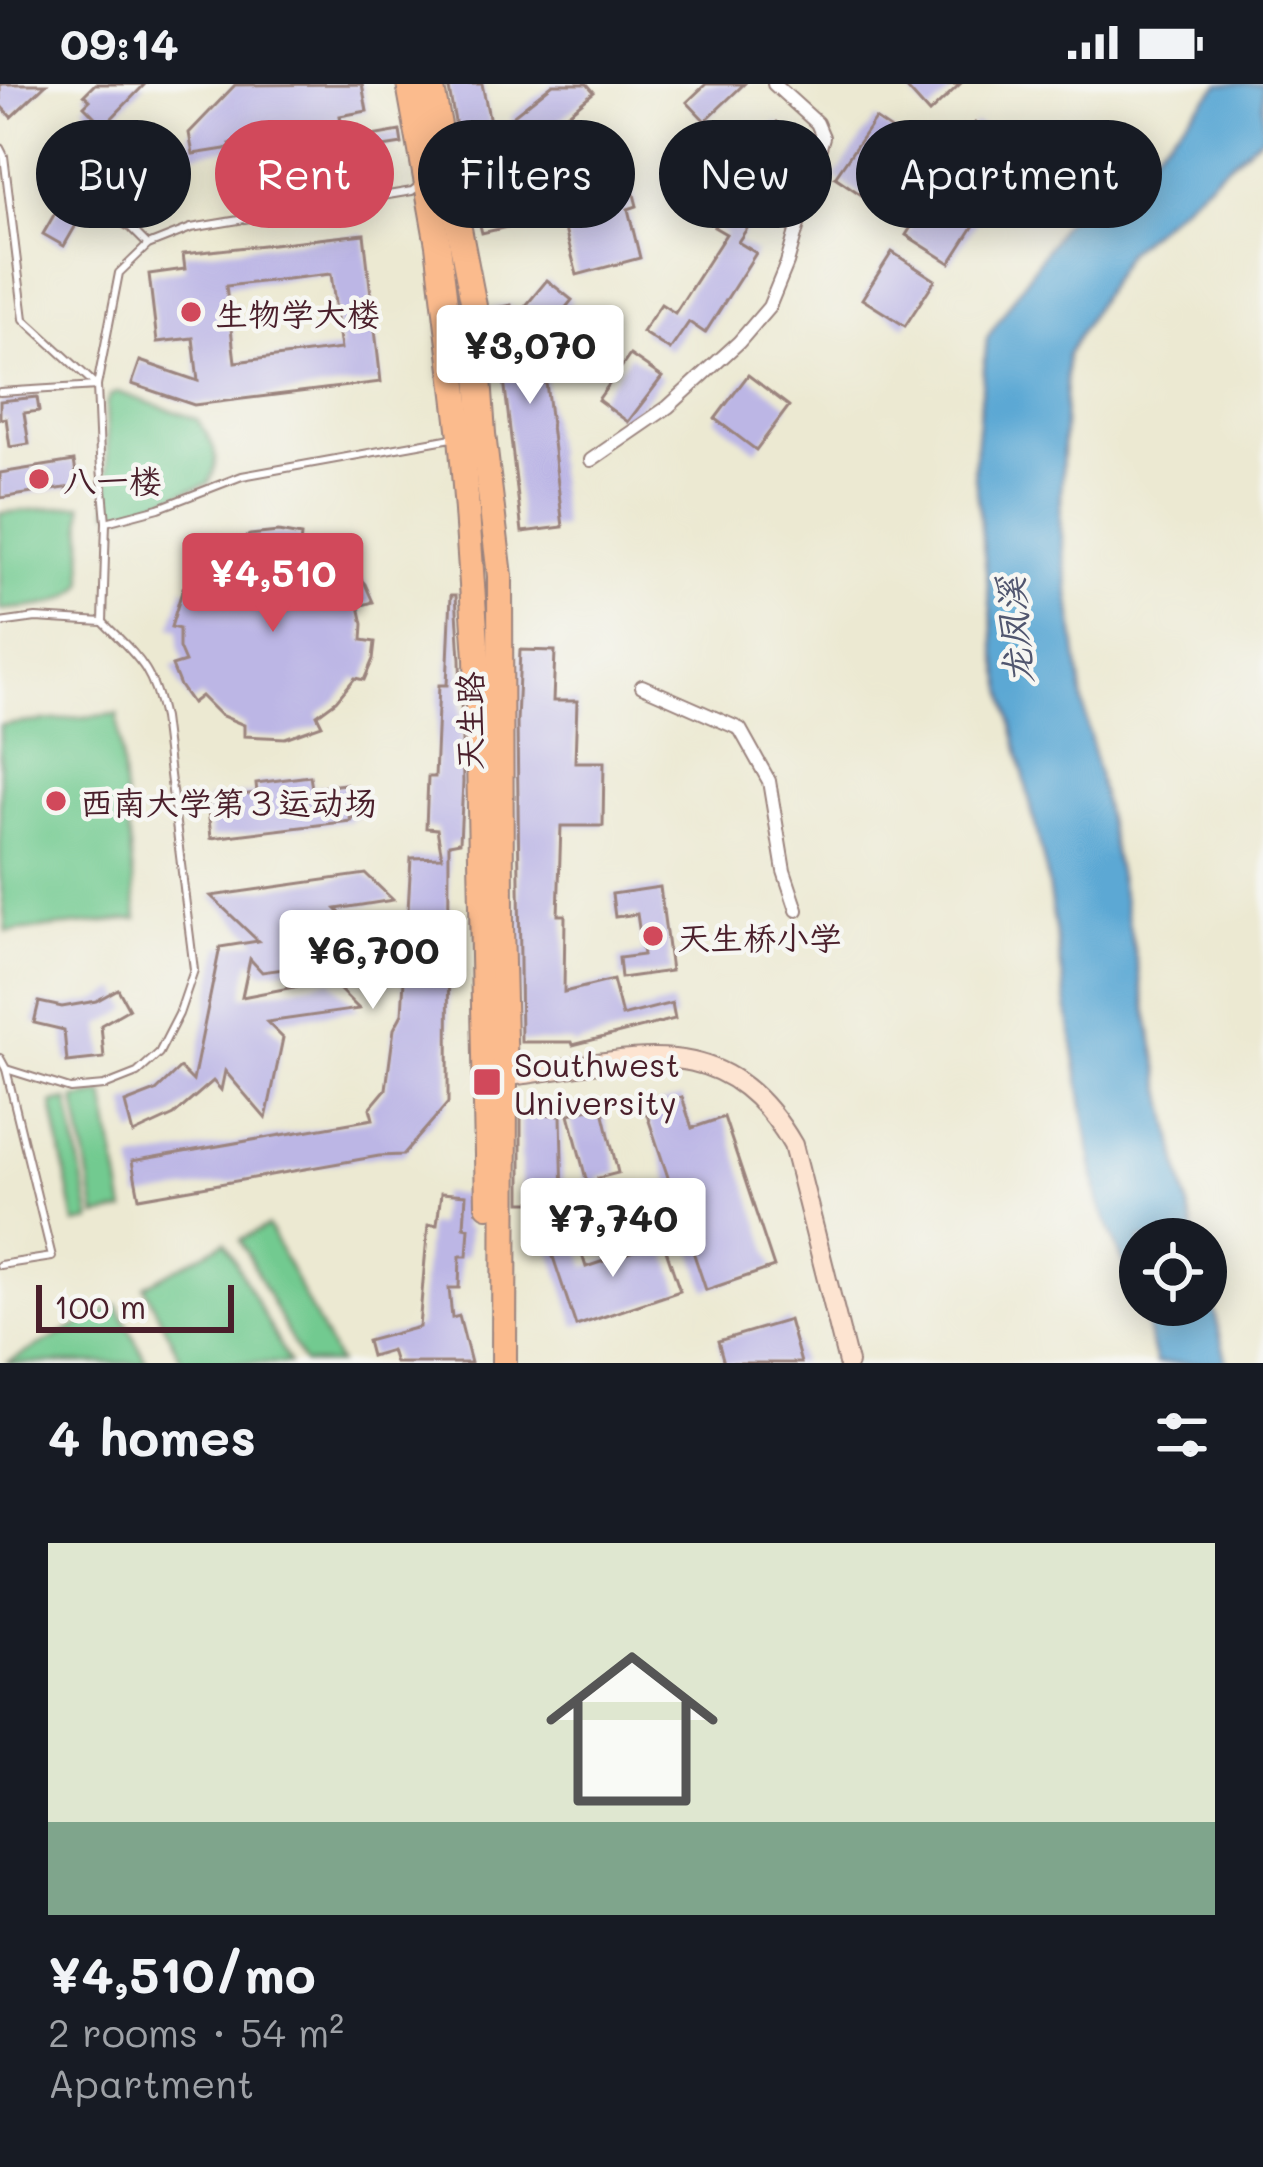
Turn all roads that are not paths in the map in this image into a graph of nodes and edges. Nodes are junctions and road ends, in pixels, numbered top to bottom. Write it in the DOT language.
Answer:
graph roads {
  1 [pos="409,84"];
  2 [pos="431,84"];
  3 [pos="774,84"];
  4 [pos="420,120"];
  5 [pos="433,120"];
  6 [pos="0,148"];
  7 [pos="418,188"];
  8 [pos="131,228"];
  9 [pos="438,228"];
  10 [pos="451,228"];
  11 [pos="148,244"];
  12 [pos="97,386"];
  13 [pos="0,392"];
  14 [pos="461,436"];
  15 [pos="590,460"];
  16 [pos="106,522"];
  17 [pos="103,622"];
  18 [pos="0,623"];
  19 [pos="642,686"];
  20 [pos="797,910"];
  21 [pos="0,1058"];
  22 [pos="6,1069"];
  23 [pos="496,1077"];
  24 [pos="0,1265"];
  25 [pos="486,1363"];
  26 [pos="504,1363"];
  27 [pos="848,1363"];
  1 -- 4 [label="highway, 天生路"];
  2 -- 5 [label="highway, 天生路"];
  3 -- 15 [label="street"];
  6 -- 12 [label="lane"];
  7 -- 11 [label="lane"];
  8 -- 11 [label="lane"];
  9 -- 14 [label="highway, 天生路"];
  10 -- 23 [label="highway, 天生路"];
  11 -- 12 [label="lane"];
  12 -- 13 [label="lane"];
  12 -- 16 [label="lane"];
  14 -- 16 [label="lane"];
  14 -- 23 [label="highway, 天生路"];
  16 -- 17 [label="lane"];
  17 -- 18 [label="lane"];
  17 -- 22 [label="lane"];
  19 -- 20 [label="street"];
  21 -- 22 [label="lane"];
  22 -- 24 [label="lane"];
  23 -- 25 [label="highway, 天生路"];
  23 -- 26 [label="highway, 天生路"];
  23 -- 27 [label="street"];
}
